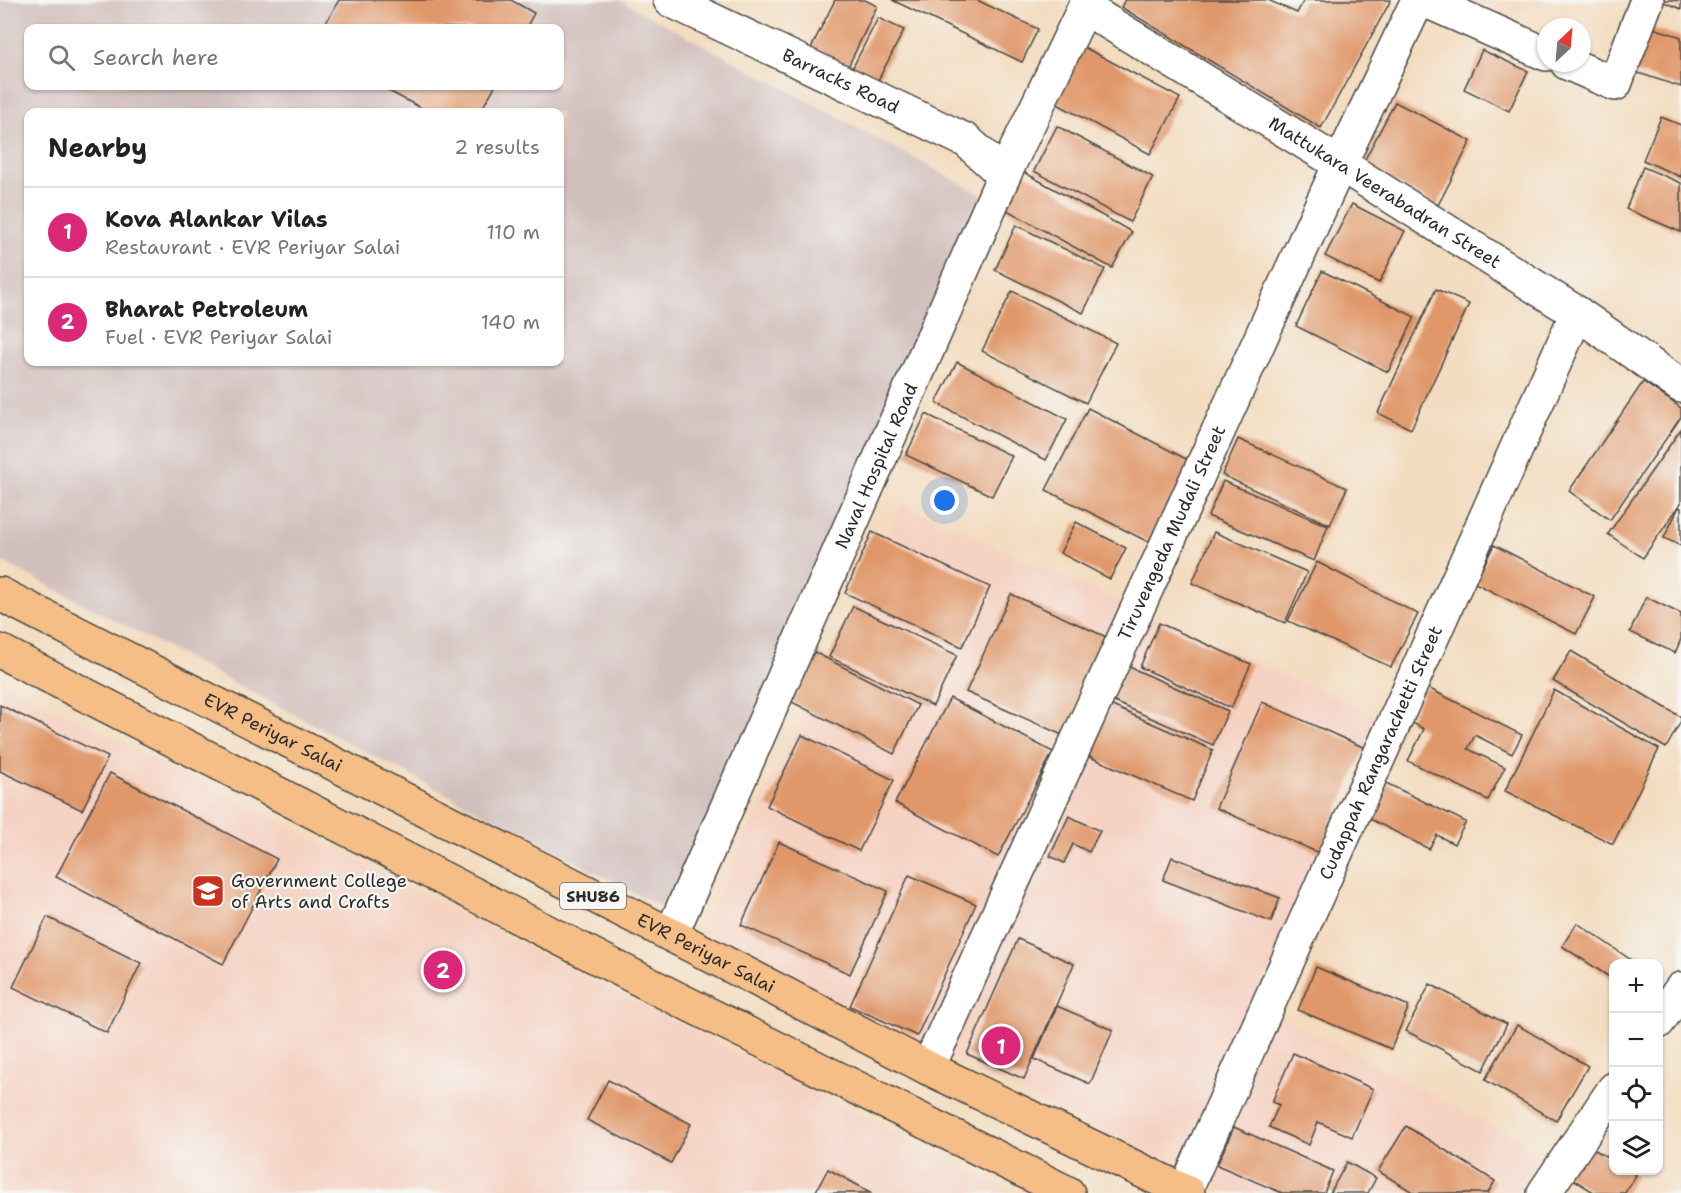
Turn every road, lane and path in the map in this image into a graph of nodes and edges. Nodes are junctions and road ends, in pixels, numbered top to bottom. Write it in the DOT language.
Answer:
graph roads {
  1 [pos="670,0"];
  2 [pos="1418,0"];
  3 [pos="1424,0"];
  4 [pos="1647,0"];
  5 [pos="1086,4"];
  6 [pos="1537,50"];
  7 [pos="1588,72"];
  8 [pos="1340,164"];
  9 [pos="1004,175"];
  10 [pos="1577,313"];
  11 [pos="1681,386"];
  12 [pos="0,594"];
  13 [pos="0,651"];
  14 [pos="671,935"];
  15 [pos="1681,989"];
  16 [pos="1663,1016"];
  17 [pos="928,1068"];
  18 [pos="1609,1096"];
  19 [pos="1187,1192"];
  20 [pos="1068,1193"];
  21 [pos="1544,1193"];
  1 -- 9 [label="street, Barracks Road"];
  2 -- 8 [label="street, Tiruvengeda Mudali Street"];
  3 -- 6 [label="street"];
  4 -- 7 [label="street"];
  5 -- 8 [label="street, Mattukara Veerabadran Street"];
  5 -- 9 [label="street, Naval Hospital Road"];
  8 -- 10 [label="street, Mattukara Veerabadran Street"];
  8 -- 17 [label="street, Tiruvengeda Mudali Street"];
  9 -- 14 [label="street, Naval Hospital Road"];
  10 -- 11 [label="street, Mattukara Veerabadran Street"];
  10 -- 19 [label="street, Cudappah Rangarachetti Street"];
  12 -- 14 [label="main road, EVR Periyar Salai / SHU86"];
  13 -- 20 [label="main road, SHU86"];
  14 -- 17 [label="main road, EVR Periyar Salai / SHU86"];
  15 -- 16 [label="street"];
  17 -- 19 [label="main road, EVR Periyar Salai / SHU86"];
  18 -- 21 [label="street"];
}
